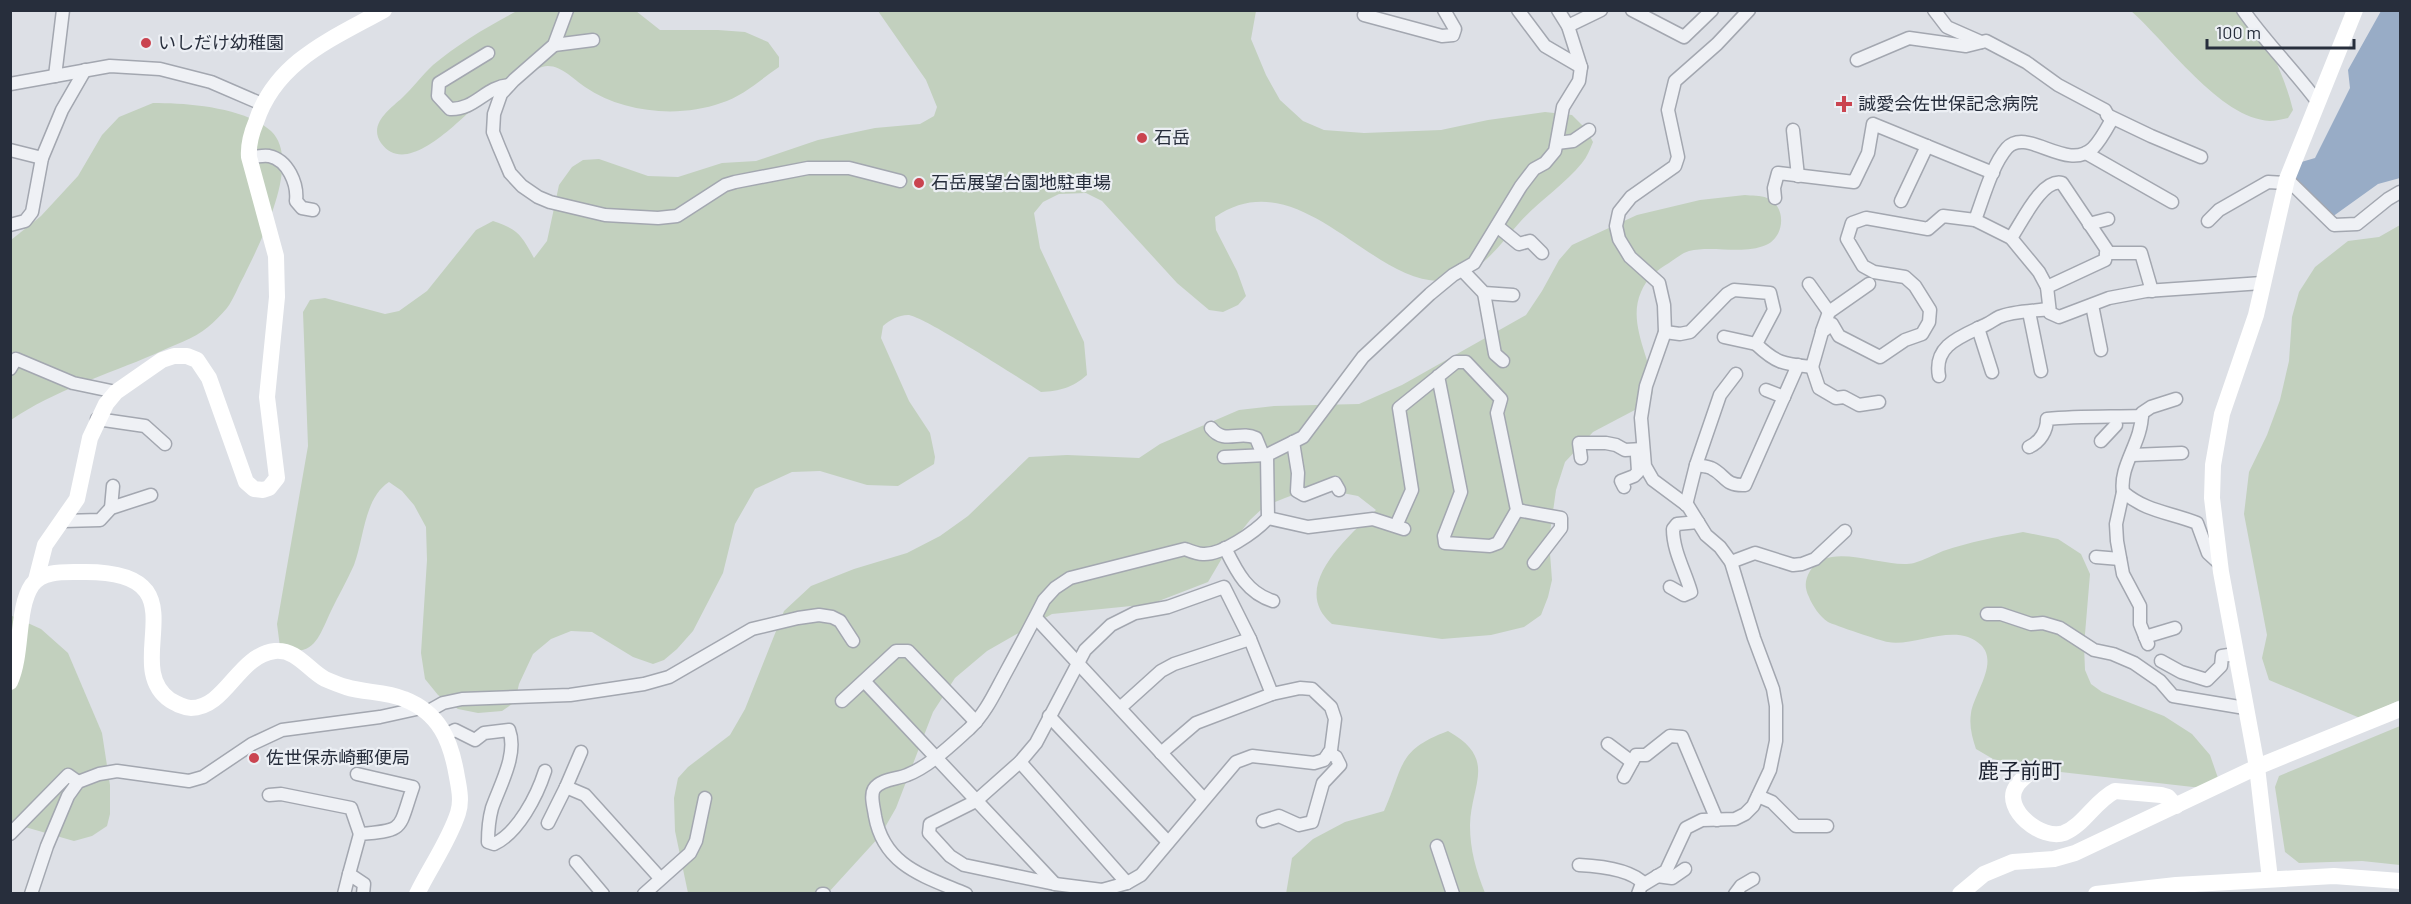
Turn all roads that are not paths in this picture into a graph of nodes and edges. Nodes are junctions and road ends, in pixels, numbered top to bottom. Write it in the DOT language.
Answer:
graph roads {
  1 [pos="63,10"];
  2 [pos="384,10"];
  3 [pos="567,10"];
  4 [pos="1444,10"];
  5 [pos="1518,10"];
  6 [pos="1548,10"];
  7 [pos="1558,10"];
  8 [pos="1601,10"];
  9 [pos="1712,10"];
  10 [pos="1749,10"];
  11 [pos="1934,10"];
  12 [pos="2243,10"];
  13 [pos="2355,10"];
  14 [pos="1640,12"];
  15 [pos="1364,15"];
  16 [pos="1568,26"];
  17 [pos="593,40"];
  18 [pos="1981,42"];
  19 [pos="554,45"];
  20 [pos="1573,46"];
  21 [pos="488,53"];
  22 [pos="1857,60"];
  23 [pos="1581,67"];
  24 [pos="85,70"];
  25 [pos="55,76"];
  26 [pos="10,84"];
  27 [pos="511,90"];
  28 [pos="2317,101"];
  29 [pos="261,104"];
  30 [pos="2107,115"];
  31 [pos="1589,130"];
  32 [pos="1793,130"];
  33 [pos="1557,143"];
  34 [pos="1927,146"];
  35 [pos="10,150"];
  36 [pos="2086,153"];
  37 [pos="249,157"];
  38 [pos="2201,157"];
  39 [pos="42,158"];
  40 [pos="1993,173"];
  41 [pos="1798,176"];
  42 [pos="900,181"];
  43 [pos="2286,181"];
  44 [pos="2400,192"];
  45 [pos="1774,198"];
  46 [pos="1901,201"];
  47 [pos="2172,202"];
  48 [pos="313,210"];
  49 [pos="2210,215"];
  50 [pos="2108,219"];
  51 [pos="1975,220"];
  52 [pos="2089,224"];
  53 [pos="10,225"];
  54 [pos="1497,226"];
  55 [pos="2011,238"];
  56 [pos="1542,253"];
  57 [pos="2106,253"];
  58 [pos="1462,270"];
  59 [pos="2262,283"];
  60 [pos="1809,284"];
  61 [pos="1869,284"];
  62 [pos="2047,286"];
  63 [pos="2152,291"];
  64 [pos="1484,293"];
  65 [pos="1513,295"];
  66 [pos="2092,305"];
  67 [pos="2049,309"];
  68 [pos="1829,312"];
  69 [pos="2028,312"];
  70 [pos="1978,328"];
  71 [pos="1665,332"];
  72 [pos="1822,332"];
  73 [pos="1724,337"];
  74 [pos="1756,344"];
  75 [pos="2102,350"];
  76 [pos="1503,361"];
  77 [pos="1798,365"];
  78 [pos="1812,367"];
  79 [pos="10,369"];
  80 [pos="2041,371"];
  81 [pos="1992,372"];
  82 [pos="1736,374"];
  83 [pos="1438,376"];
  84 [pos="1938,376"];
  85 [pos="1766,390"];
  86 [pos="116,392"];
  87 [pos="1784,397"];
  88 [pos="2176,399"];
  89 [pos="1879,402"];
  90 [pos="97,419"];
  91 [pos="2142,420"];
  92 [pos="1211,428"];
  93 [pos="2101,441"];
  94 [pos="1293,442"];
  95 [pos="165,444"];
  96 [pos="2029,447"];
  97 [pos="1639,449"];
  98 [pos="2182,453"];
  99 [pos="1265,455"];
  100 [pos="2132,455"];
  101 [pos="1224,457"];
  102 [pos="1581,458"];
  103 [pos="1696,465"];
  104 [pos="1336,482"];
  105 [pos="113,486"];
  106 [pos="1624,487"];
  107 [pos="2123,492"];
  108 [pos="151,495"];
  109 [pos="1686,505"];
  110 [pos="111,508"];
  111 [pos="1517,510"];
  112 [pos="1268,518"];
  113 [pos="63,521"];
  114 [pos="1698,522"];
  115 [pos="1845,531"];
  116 [pos="1225,548"];
  117 [pos="2096,557"];
  118 [pos="2120,559"];
  119 [pos="1540,561"];
  120 [pos="1731,562"];
  121 [pos="2220,564"];
  122 [pos="36,580"];
  123 [pos="1670,587"];
  124 [pos="1273,602"];
  125 [pos="1987,614"];
  126 [pos="1036,618"];
  127 [pos="2175,628"];
  128 [pos="1250,639"];
  129 [pos="853,642"];
  130 [pos="2235,654"];
  131 [pos="2161,661"];
  132 [pos="1078,664"];
  133 [pos="864,681"];
  134 [pos="10,682"];
  135 [pos="1272,694"];
  136 [pos="842,701"];
  137 [pos="1120,708"];
  138 [pos="2245,708"];
  139 [pos="2400,709"];
  140 [pos="424,710"];
  141 [pos="1049,716"];
  142 [pos="976,722"];
  143 [pos="445,735"];
  144 [pos="1608,744"];
  145 [pos="581,752"];
  146 [pos="1161,753"];
  147 [pos="1329,753"];
  148 [pos="936,757"];
  149 [pos="1020,762"];
  150 [pos="1632,762"];
  151 [pos="2257,767"];
  152 [pos="545,771"];
  153 [pos="2029,773"];
  154 [pos="357,774"];
  155 [pos="1623,777"];
  156 [pos="78,782"];
  157 [pos="566,787"];
  158 [pos="269,795"];
  159 [pos="1758,796"];
  160 [pos="705,798"];
  161 [pos="1203,798"];
  162 [pos="976,801"];
  163 [pos="2176,806"];
  164 [pos="1717,820"];
  165 [pos="1263,821"];
  166 [pos="548,823"];
  167 [pos="1827,826"];
  168 [pos="10,834"];
  169 [pos="360,834"];
  170 [pos="1168,842"];
  171 [pos="1437,846"];
  172 [pos="576,862"];
  173 [pos="1579,865"];
  174 [pos="1685,869"];
  175 [pos="349,874"];
  176 [pos="1657,876"];
  177 [pos="660,878"];
  178 [pos="1753,879"];
  179 [pos="2270,879"];
  180 [pos="2400,881"];
  181 [pos="1127,883"];
  182 [pos="1055,884"];
  183 [pos="1641,889"];
  184 [pos="2107,893"];
  185 [pos="31,894"];
  186 [pos="344,894"];
  187 [pos="363,894"];
  188 [pos="417,894"];
  189 [pos="603,894"];
  190 [pos="644,894"];
  191 [pos="966,894"];
  192 [pos="1453,894"];
  193 [pos="1736,894"];
  194 [pos="1960,894"];
  1 -- 25 [label="street"];
  2 -- 29 [label="street"];
  3 -- 19 [label="street"];
  4 -- 15 [label="street"];
  5 -- 23 [label="street"];
  6 -- 20 [label="street"];
  7 -- 16 [label="street"];
  8 -- 16 [label="street"];
  9 -- 14 [label="street"];
  10 -- 71 [label="street"];
  11 -- 18 [label="street"];
  12 -- 28 [label="street"];
  13 -- 28 [label="street"];
  16 -- 20 [label="street"];
  17 -- 19 [label="street"];
  18 -- 22 [label="street"];
  18 -- 30 [label="street"];
  19 -- 27 [label="street"];
  20 -- 23 [label="street"];
  21 -- 27 [label="street"];
  23 -- 33 [label="street"];
  24 -- 25 [label="street"];
  24 -- 29 [label="street"];
  24 -- 39 [label="street"];
  25 -- 26 [label="street"];
  27 -- 42 [label="street"];
  28 -- 43 [label="street"];
  29 -- 37 [label="street"];
  30 -- 36 [label="street"];
  30 -- 38 [label="street"];
  31 -- 33 [label="street"];
  32 -- 41 [label="street"];
  33 -- 54 [label="street"];
  34 -- 40 [label="street"];
  34 -- 41 [label="street"];
  34 -- 46 [label="street"];
  35 -- 39 [label="street"];
  36 -- 40 [label="street"];
  36 -- 47 [label="street"];
  37 -- 48 [label="street"];
  37 -- 86 [label="street"];
  39 -- 53 [label="street"];
  40 -- 51 [label="street"];
  41 -- 45 [label="street"];
  43 -- 44 [label="street"];
  43 -- 49 [label="street"];
  43 -- 59 [label="street"];
  50 -- 52 [label="street"];
  51 -- 55 [label="street"];
  51 -- 72 [label="street"];
  52 -- 55 [label="street"];
  52 -- 57 [label="street"];
  54 -- 56 [label="street"];
  54 -- 58 [label="street"];
  55 -- 62 [label="street"];
  57 -- 62 [label="street"];
  57 -- 63 [label="street"];
  58 -- 64 [label="street"];
  58 -- 94 [label="street"];
  59 -- 63 [label="street"];
  59 -- 121 [label="street"];
  60 -- 68 [label="street"];
  61 -- 68 [label="street"];
  62 -- 67 [label="street"];
  63 -- 66 [label="street"];
  64 -- 65 [label="street"];
  64 -- 76 [label="street"];
  66 -- 67 [label="street"];
  66 -- 75 [label="street"];
  67 -- 69 [label="street"];
  68 -- 72 [label="street"];
  69 -- 70 [label="street"];
  69 -- 80 [label="street"];
  70 -- 81 [label="street"];
  70 -- 84 [label="street"];
  71 -- 74 [label="street"];
  71 -- 97 [label="street"];
  72 -- 78 [label="street"];
  73 -- 74 [label="street"];
  74 -- 77 [label="street"];
  77 -- 78 [label="street"];
  77 -- 87 [label="street"];
  78 -- 89 [label="street"];
  79 -- 86 [label="street"];
  82 -- 103 [label="street"];
  83 -- 111 [label="street"];
  83 -- 111 [label="street"];
  83 -- 112 [label="street"];
  85 -- 87 [label="street"];
  86 -- 90 [label="street"];
  87 -- 103 [label="street"];
  88 -- 91 [label="street"];
  90 -- 95 [label="street"];
  90 -- 113 [label="street"];
  91 -- 93 [label="street"];
  91 -- 96 [label="street"];
  91 -- 100 [label="street"];
  92 -- 99 [label="street"];
  94 -- 99 [label="street"];
  94 -- 104 [label="street"];
  97 -- 102 [label="street"];
  97 -- 106 [label="street"];
  97 -- 109 [label="street"];
  98 -- 100 [label="street"];
  99 -- 101 [label="street"];
  99 -- 112 [label="street"];
  100 -- 107 [label="street"];
  103 -- 109 [label="street"];
  105 -- 110 [label="street"];
  107 -- 118 [label="street"];
  107 -- 121 [label="street"];
  108 -- 110 [label="street"];
  109 -- 114 [label="street"];
  110 -- 113 [label="street"];
  111 -- 119 [label="street"];
  112 -- 116 [label="street"];
  113 -- 122 [label="street"];
  114 -- 120 [label="street"];
  114 -- 123 [label="street"];
  115 -- 120 [label="street"];
  116 -- 124 [label="street"];
  116 -- 126 [label="street"];
  117 -- 118 [label="street"];
  118 -- 127 [label="street"];
  120 -- 159 [label="street"];
  121 -- 130 [label="street"];
  122 -- 134 [label="street"];
  122 -- 140 [label="street"];
  125 -- 138 [label="street"];
  126 -- 132 [label="street"];
  126 -- 142 [label="street"];
  128 -- 132 [label="street"];
  128 -- 135 [label="street"];
  128 -- 137 [label="street"];
  129 -- 140 [label="street"];
  130 -- 131 [label="street"];
  130 -- 138 [label="street"];
  132 -- 137 [label="street"];
  132 -- 141 [label="street"];
  133 -- 136 [label="street"];
  133 -- 142 [label="street"];
  133 -- 148 [label="street"];
  135 -- 146 [label="street"];
  135 -- 147 [label="street"];
  137 -- 146 [label="street"];
  138 -- 151 [label="street"];
  139 -- 151 [label="street"];
  140 -- 143 [label="street"];
  140 -- 156 [label="street"];
  141 -- 149 [label="street"];
  141 -- 170 [label="street"];
  142 -- 148 [label="street"];
  143 -- 152 [label="street"];
  143 -- 188 [label="street"];
  144 -- 150 [label="street"];
  145 -- 157 [label="street"];
  146 -- 161 [label="street"];
  147 -- 161 [label="street"];
  147 -- 165 [label="street"];
  148 -- 162 [label="street"];
  148 -- 191 [label="street"];
  149 -- 162 [label="street"];
  149 -- 181 [label="street"];
  150 -- 155 [label="street"];
  150 -- 164 [label="street"];
  151 -- 163 [label="street"];
  151 -- 179 [label="street"];
  153 -- 163 [label="street"];
  154 -- 169 [label="street"];
  156 -- 168 [label="street"];
  156 -- 185 [label="street"];
  157 -- 166 [label="street"];
  157 -- 177 [label="street"];
  158 -- 169 [label="street"];
  159 -- 164 [label="street"];
  159 -- 167 [label="street"];
  160 -- 177 [label="street"];
  161 -- 170 [label="street"];
  162 -- 182 [label="street"];
  162 -- 182 [label="street"];
  163 -- 194 [label="street"];
  164 -- 176 [label="street"];
  169 -- 175 [label="street"];
  170 -- 181 [label="street"];
  171 -- 192 [label="street"];
  172 -- 189 [label="street"];
  173 -- 183 [label="street"];
  174 -- 176 [label="street"];
  175 -- 186 [label="street"];
  175 -- 187 [label="street"];
  176 -- 183 [label="street"];
  177 -- 190 [label="street"];
  178 -- 193 [label="street"];
  179 -- 180 [label="street"];
  179 -- 184 [label="street"];
  181 -- 182 [label="street"];
}
